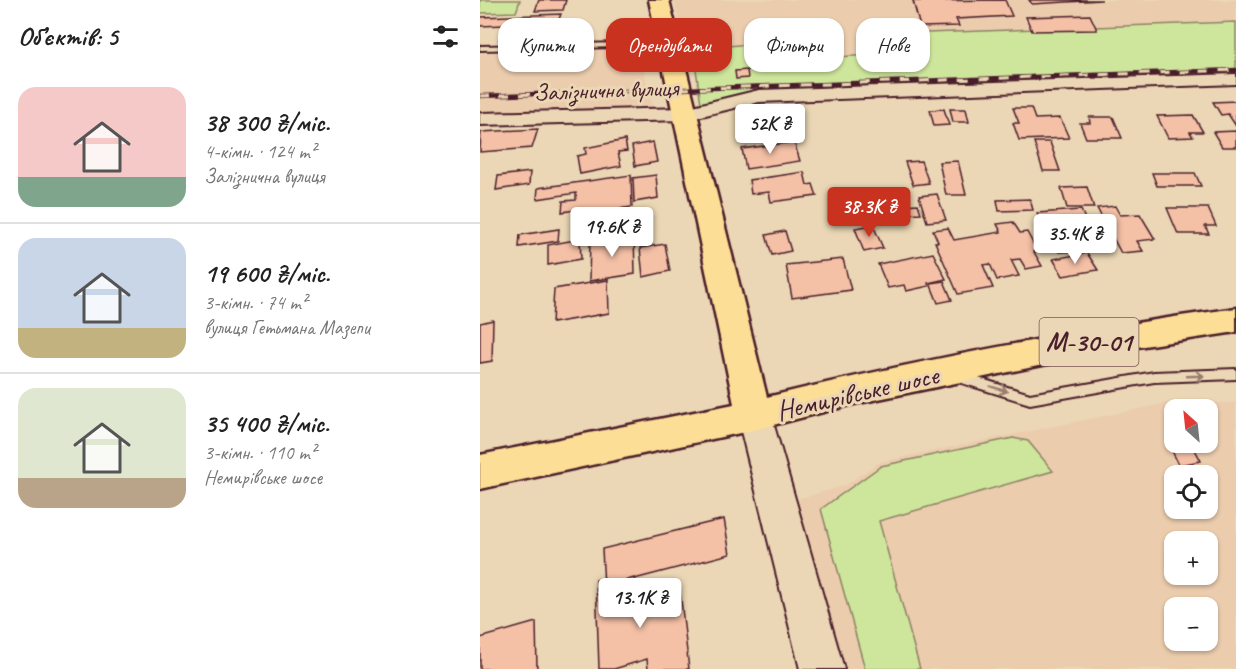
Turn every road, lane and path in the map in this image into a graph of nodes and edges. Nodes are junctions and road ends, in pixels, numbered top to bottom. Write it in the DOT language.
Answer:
graph roads {
  1 [pos="659,0"];
  2 [pos="663,18"];
  3 [pos="606,45"];
  4 [pos="480,48"];
  5 [pos="675,72"];
  6 [pos="1236,79"];
  7 [pos="685,114"];
  8 [pos="480,119"];
  9 [pos="1236,320"];
  10 [pos="944,372"];
  11 [pos="1236,374"];
  12 [pos="754,415"];
  13 [pos="480,472"];
  14 [pos="822,669"];
  1 -- 2 [label="main road"];
  3 -- 4 [label="lane"];
  5 -- 7 [label="main road"];
  6 -- 7 [label="street, Залізнична вулиця"];
  7 -- 8 [label="street, Залізнична вулиця"];
  7 -- 12 [label="main road"];
  9 -- 10 [label="main road, Немирівське шосе / М-30-01"];
  10 -- 11 [label="lane, one-way"];
  10 -- 12 [label="main road, Немирівське шосе / М-30-01"];
  12 -- 13 [label="main road, Немирівське шосе"];
  12 -- 14 [label="street"];
}
